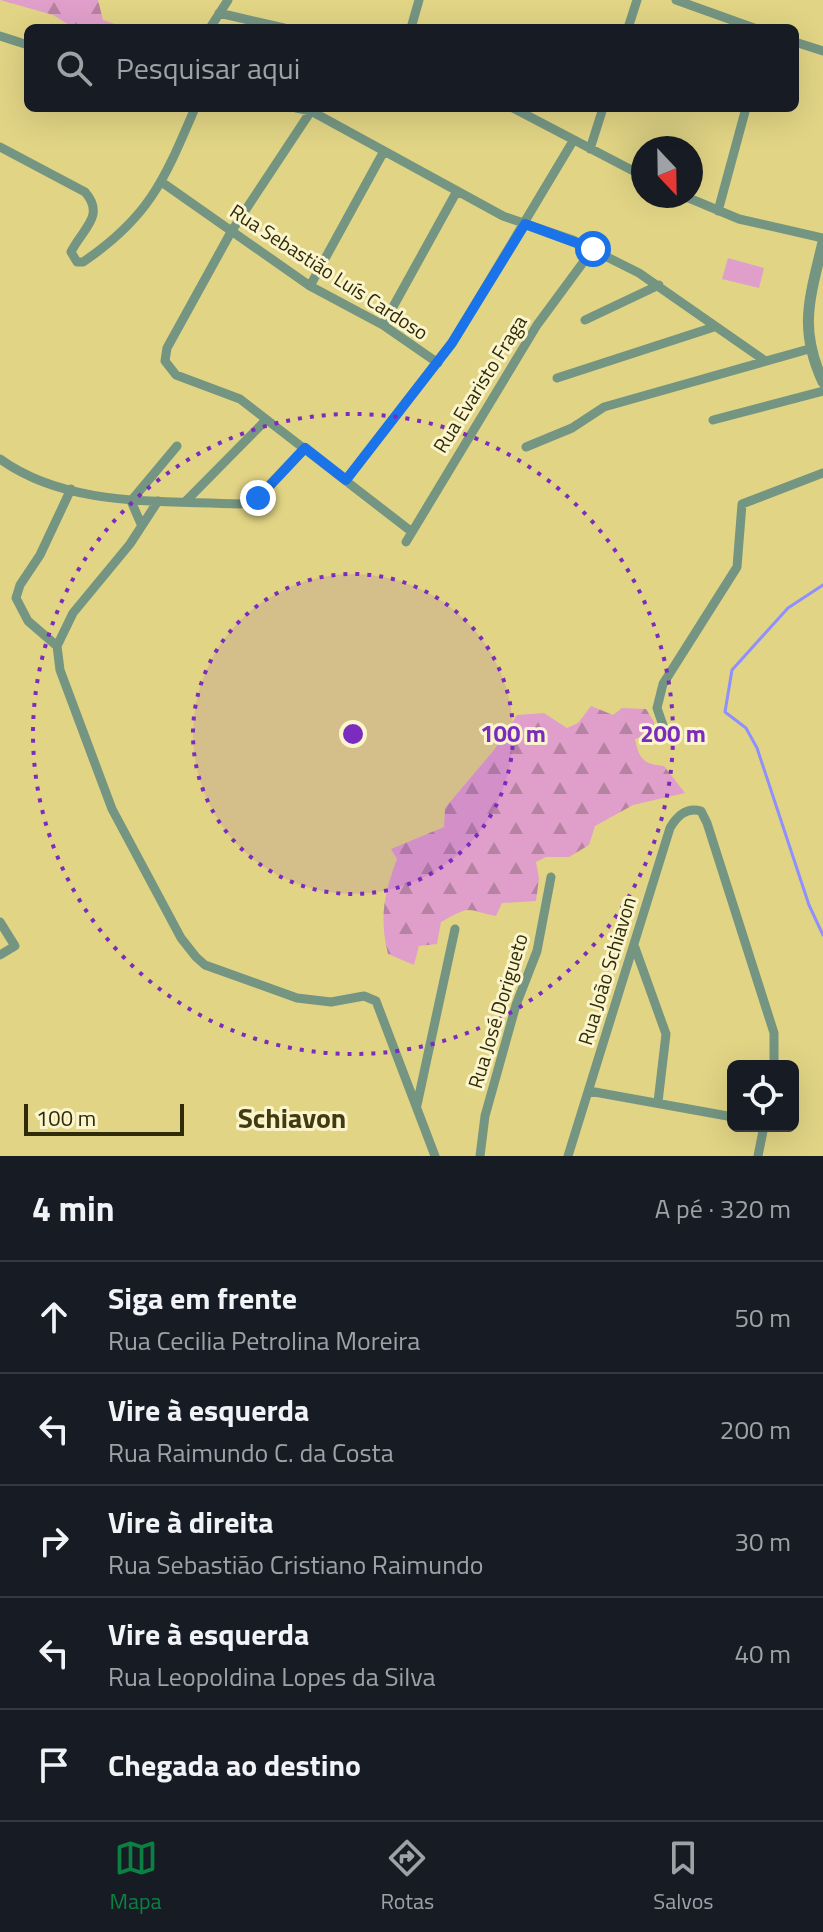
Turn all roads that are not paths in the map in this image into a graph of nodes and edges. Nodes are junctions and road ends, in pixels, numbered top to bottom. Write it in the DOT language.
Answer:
graph roads {
  1 [pos="228,0"];
  2 [pos="419,0"];
  3 [pos="637,0"];
  4 [pos="676,0"];
  5 [pos="700,4"];
  6 [pos="219,13"];
  7 [pos="212,24"];
  8 [pos="267,24"];
  9 [pos="412,24"];
  10 [pos="629,24"];
  11 [pos="745,24"];
  12 [pos="0,36"];
  13 [pos="799,43"];
  14 [pos="24,44"];
  15 [pos="823,51"];
  16 [pos="193,112"];
  17 [pos="310,112"];
  18 [pos="313,112"];
  19 [pos="520,112"];
  20 [pos="602,112"];
  21 [pos="745,112"];
  22 [pos="573,141"];
  23 [pos="0,147"];
  24 [pos="590,149"];
  25 [pos="384,151"];
  26 [pos="631,170"];
  27 [pos="163,183"];
  28 [pos="457,191"];
  29 [pos="703,204"];
  30 [pos="718,211"];
  31 [pos="525,224"];
  32 [pos="231,232"];
  33 [pos="823,240"];
  34 [pos="593,249"];
  35 [pos="659,285"];
  36 [pos="818,285"];
  37 [pos="310,286"];
  38 [pos="585,320"];
  39 [pos="383,325"];
  40 [pos="714,327"];
  41 [pos="809,349"];
  42 [pos="764,360"];
  43 [pos="438,363"];
  44 [pos="557,378"];
  45 [pos="823,382"];
  46 [pos="823,391"];
  47 [pos="266,420"];
  48 [pos="713,420"];
  49 [pos="177,446"];
  50 [pos="526,447"];
  51 [pos="305,448"];
  52 [pos="0,459"];
  53 [pos="823,473"];
  54 [pos="346,480"];
  55 [pos="71,489"];
  56 [pos="131,501"];
  57 [pos="158,501"];
  58 [pos="186,501"];
  59 [pos="141,524"];
  60 [pos="412,532"];
  61 [pos="406,542"];
  62 [pos="57,646"];
  63 [pos="666,734"];
  64 [pos="551,877"];
  65 [pos="0,922"];
  66 [pos="455,929"];
  67 [pos="634,945"];
  68 [pos="0,955"];
  69 [pos="774,1060"];
  70 [pos="589,1091"];
  71 [pos="658,1102"];
  72 [pos="417,1108"];
  73 [pos="727,1116"];
  74 [pos="763,1132"];
  75 [pos="435,1156"];
  76 [pos="480,1156"];
  77 [pos="568,1156"];
  78 [pos="758,1156"];
  1 -- 6 [label="street"];
  2 -- 9 [label="street"];
  3 -- 10 [label="street"];
  4 -- 5 [label="street"];
  5 -- 11 [label="street"];
  6 -- 7 [label="street"];
  6 -- 8 [label="street"];
  12 -- 14 [label="street"];
  13 -- 15 [label="street"];
  16 -- 27 [label="street"];
  17 -- 32 [label="street"];
  18 -- 25 [label="street"];
  19 -- 22 [label="street"];
  20 -- 24 [label="street"];
  21 -- 30 [label="street"];
  22 -- 24 [label="street"];
  22 -- 31 [label="street"];
  23 -- 27 [label="street"];
  24 -- 26 [label="street"];
  25 -- 28 [label="street"];
  25 -- 37 [label="street"];
  27 -- 32 [label="street, Rua Sebastião Luís Cardoso"];
  28 -- 31 [label="street"];
  28 -- 39 [label="street"];
  29 -- 30 [label="street"];
  30 -- 33 [label="street"];
  31 -- 34 [label="street"];
  31 -- 43 [label="street"];
  32 -- 37 [label="street, Rua Sebastião Luís Cardoso"];
  32 -- 47 [label="street"];
  33 -- 36 [label="street"];
  34 -- 35 [label="street"];
  34 -- 60 [label="street, Rua Evaristo Fraga"];
  35 -- 38 [label="street"];
  35 -- 40 [label="street"];
  36 -- 41 [label="street"];
  37 -- 39 [label="street, Rua Sebastião Luís Cardoso"];
  39 -- 43 [label="street, Rua Sebastião Luís Cardoso"];
  40 -- 42 [label="street"];
  40 -- 44 [label="street"];
  41 -- 42 [label="street"];
  41 -- 45 [label="street"];
  42 -- 50 [label="street"];
  43 -- 54 [label="street"];
  46 -- 48 [label="street"];
  47 -- 51 [label="street"];
  47 -- 58 [label="street"];
  49 -- 56 [label="street"];
  51 -- 54 [label="street"];
  51 -- 58 [label="street"];
  52 -- 55 [label="street"];
  53 -- 63 [label="street"];
  54 -- 60 [label="street"];
  55 -- 56 [label="street"];
  55 -- 62 [label="street"];
  56 -- 57 [label="street"];
  56 -- 59 [label="street"];
  57 -- 58 [label="street"];
  57 -- 59 [label="street"];
  59 -- 62 [label="street"];
  60 -- 61 [label="street, Rua Evaristo Fraga"];
  62 -- 72 [label="street"];
  64 -- 76 [label="street, Rua José Dorigueto"];
  65 -- 68 [label="street"];
  66 -- 72 [label="street"];
  67 -- 69 [label="street, Rua João Schiavon"];
  67 -- 70 [label="street, Rua João Schiavon"];
  67 -- 71 [label="street"];
  70 -- 71 [label="street"];
  70 -- 77 [label="street, Rua João Schiavon"];
  71 -- 73 [label="street"];
  72 -- 75 [label="street"];
  74 -- 78 [label="street"];
}
